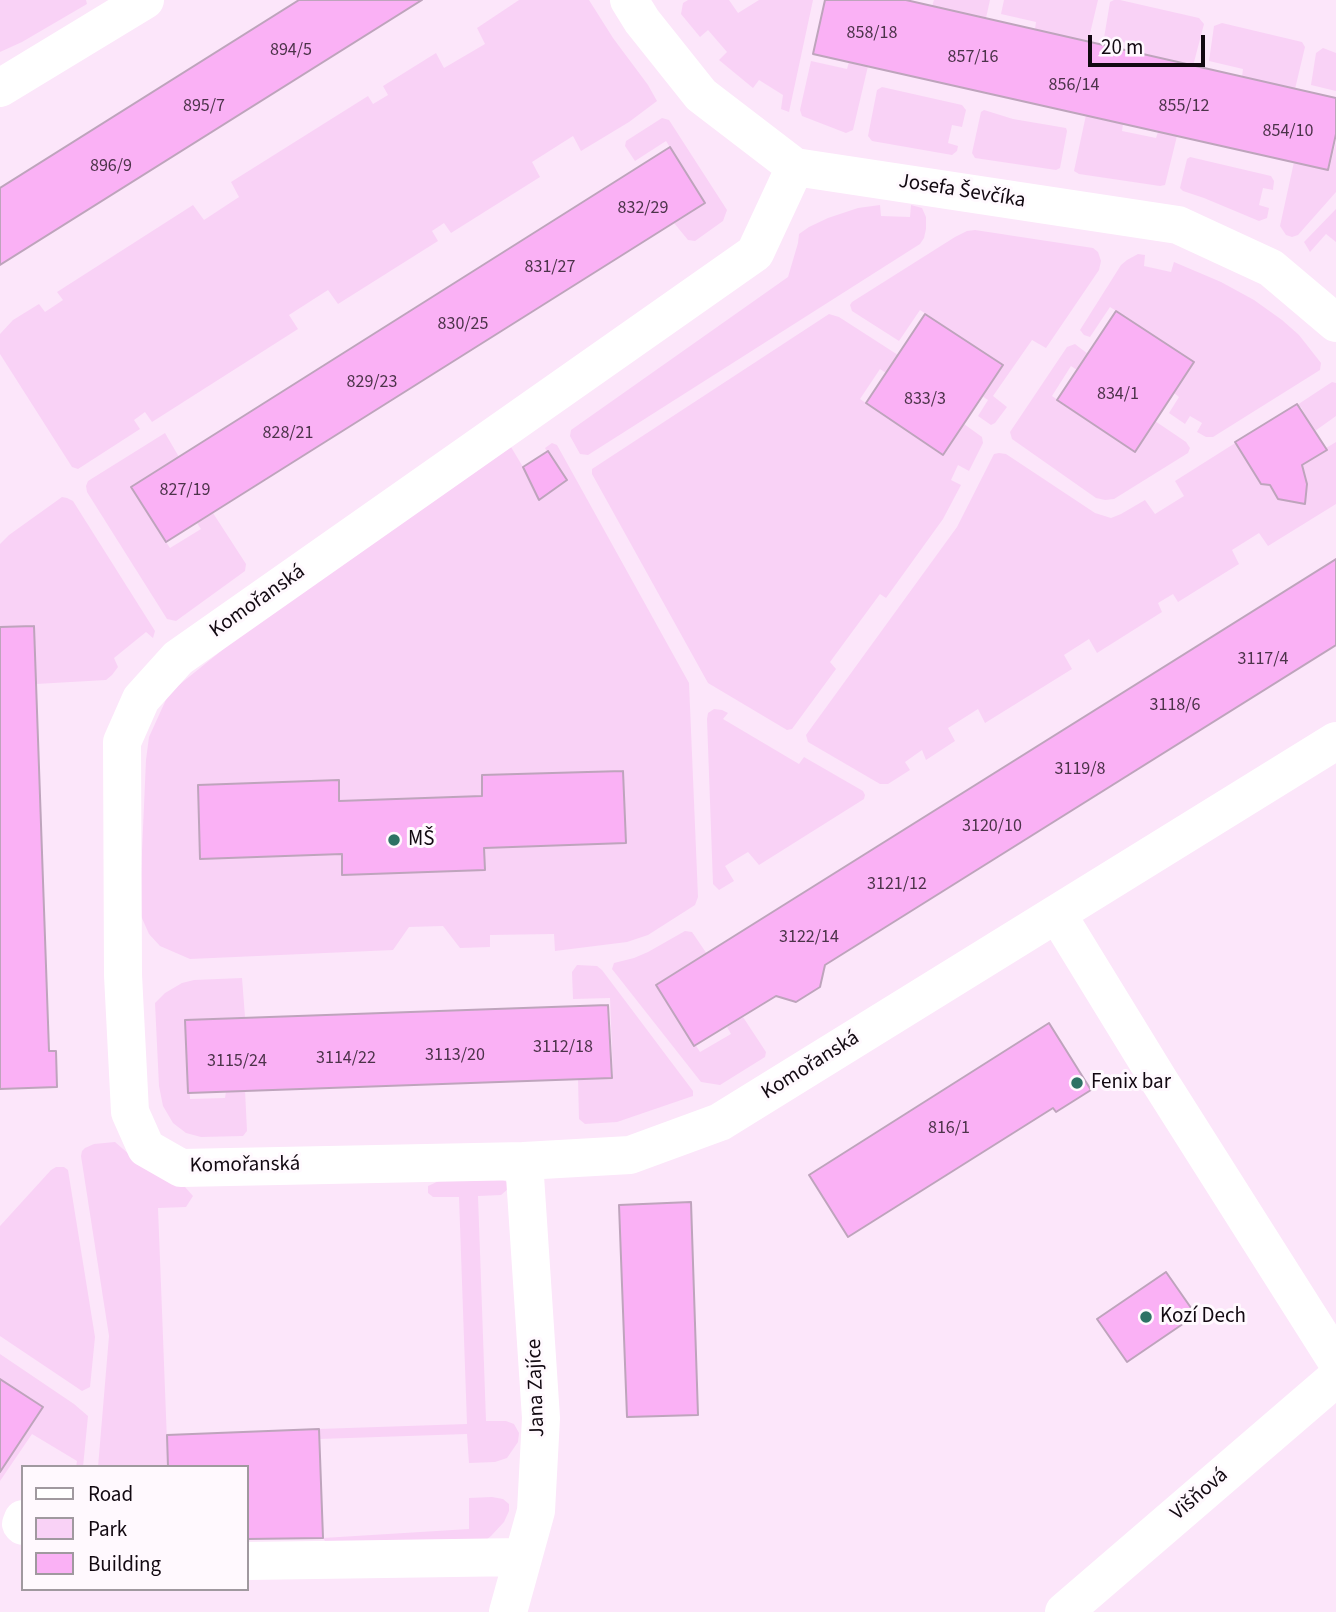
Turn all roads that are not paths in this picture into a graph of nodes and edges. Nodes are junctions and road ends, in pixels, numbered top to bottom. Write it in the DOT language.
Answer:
graph roads {
  1 [pos="145,0"];
  2 [pos="629,0"];
  3 [pos="0,88"];
  4 [pos="795,167"];
  5 [pos="1336,323"];
  6 [pos="1336,741"];
  7 [pos="1057,914"];
  8 [pos="524,1161"];
  9 [pos="1336,1360"];
  10 [pos="1336,1378"];
  11 [pos="523,1557"];
  12 [pos="248,1561"];
  13 [pos="508,1612"];
  14 [pos="1064,1612"];
  1 -- 3 [label="street"];
  2 -- 4 [label="street, Josefa Ševčíka"];
  4 -- 5 [label="street, Josefa Ševčíka"];
  4 -- 8 [label="street, Komořanská"];
  6 -- 7 [label="street, Komořanská"];
  7 -- 8 [label="street, Komořanská"];
  7 -- 9 [label="street"];
  8 -- 11 [label="street, Jana Zajíce"];
  10 -- 14 [label="street, Višňová"];
  11 -- 12 [label="street"];
  11 -- 13 [label="street, Jana Zajíce"];
}
